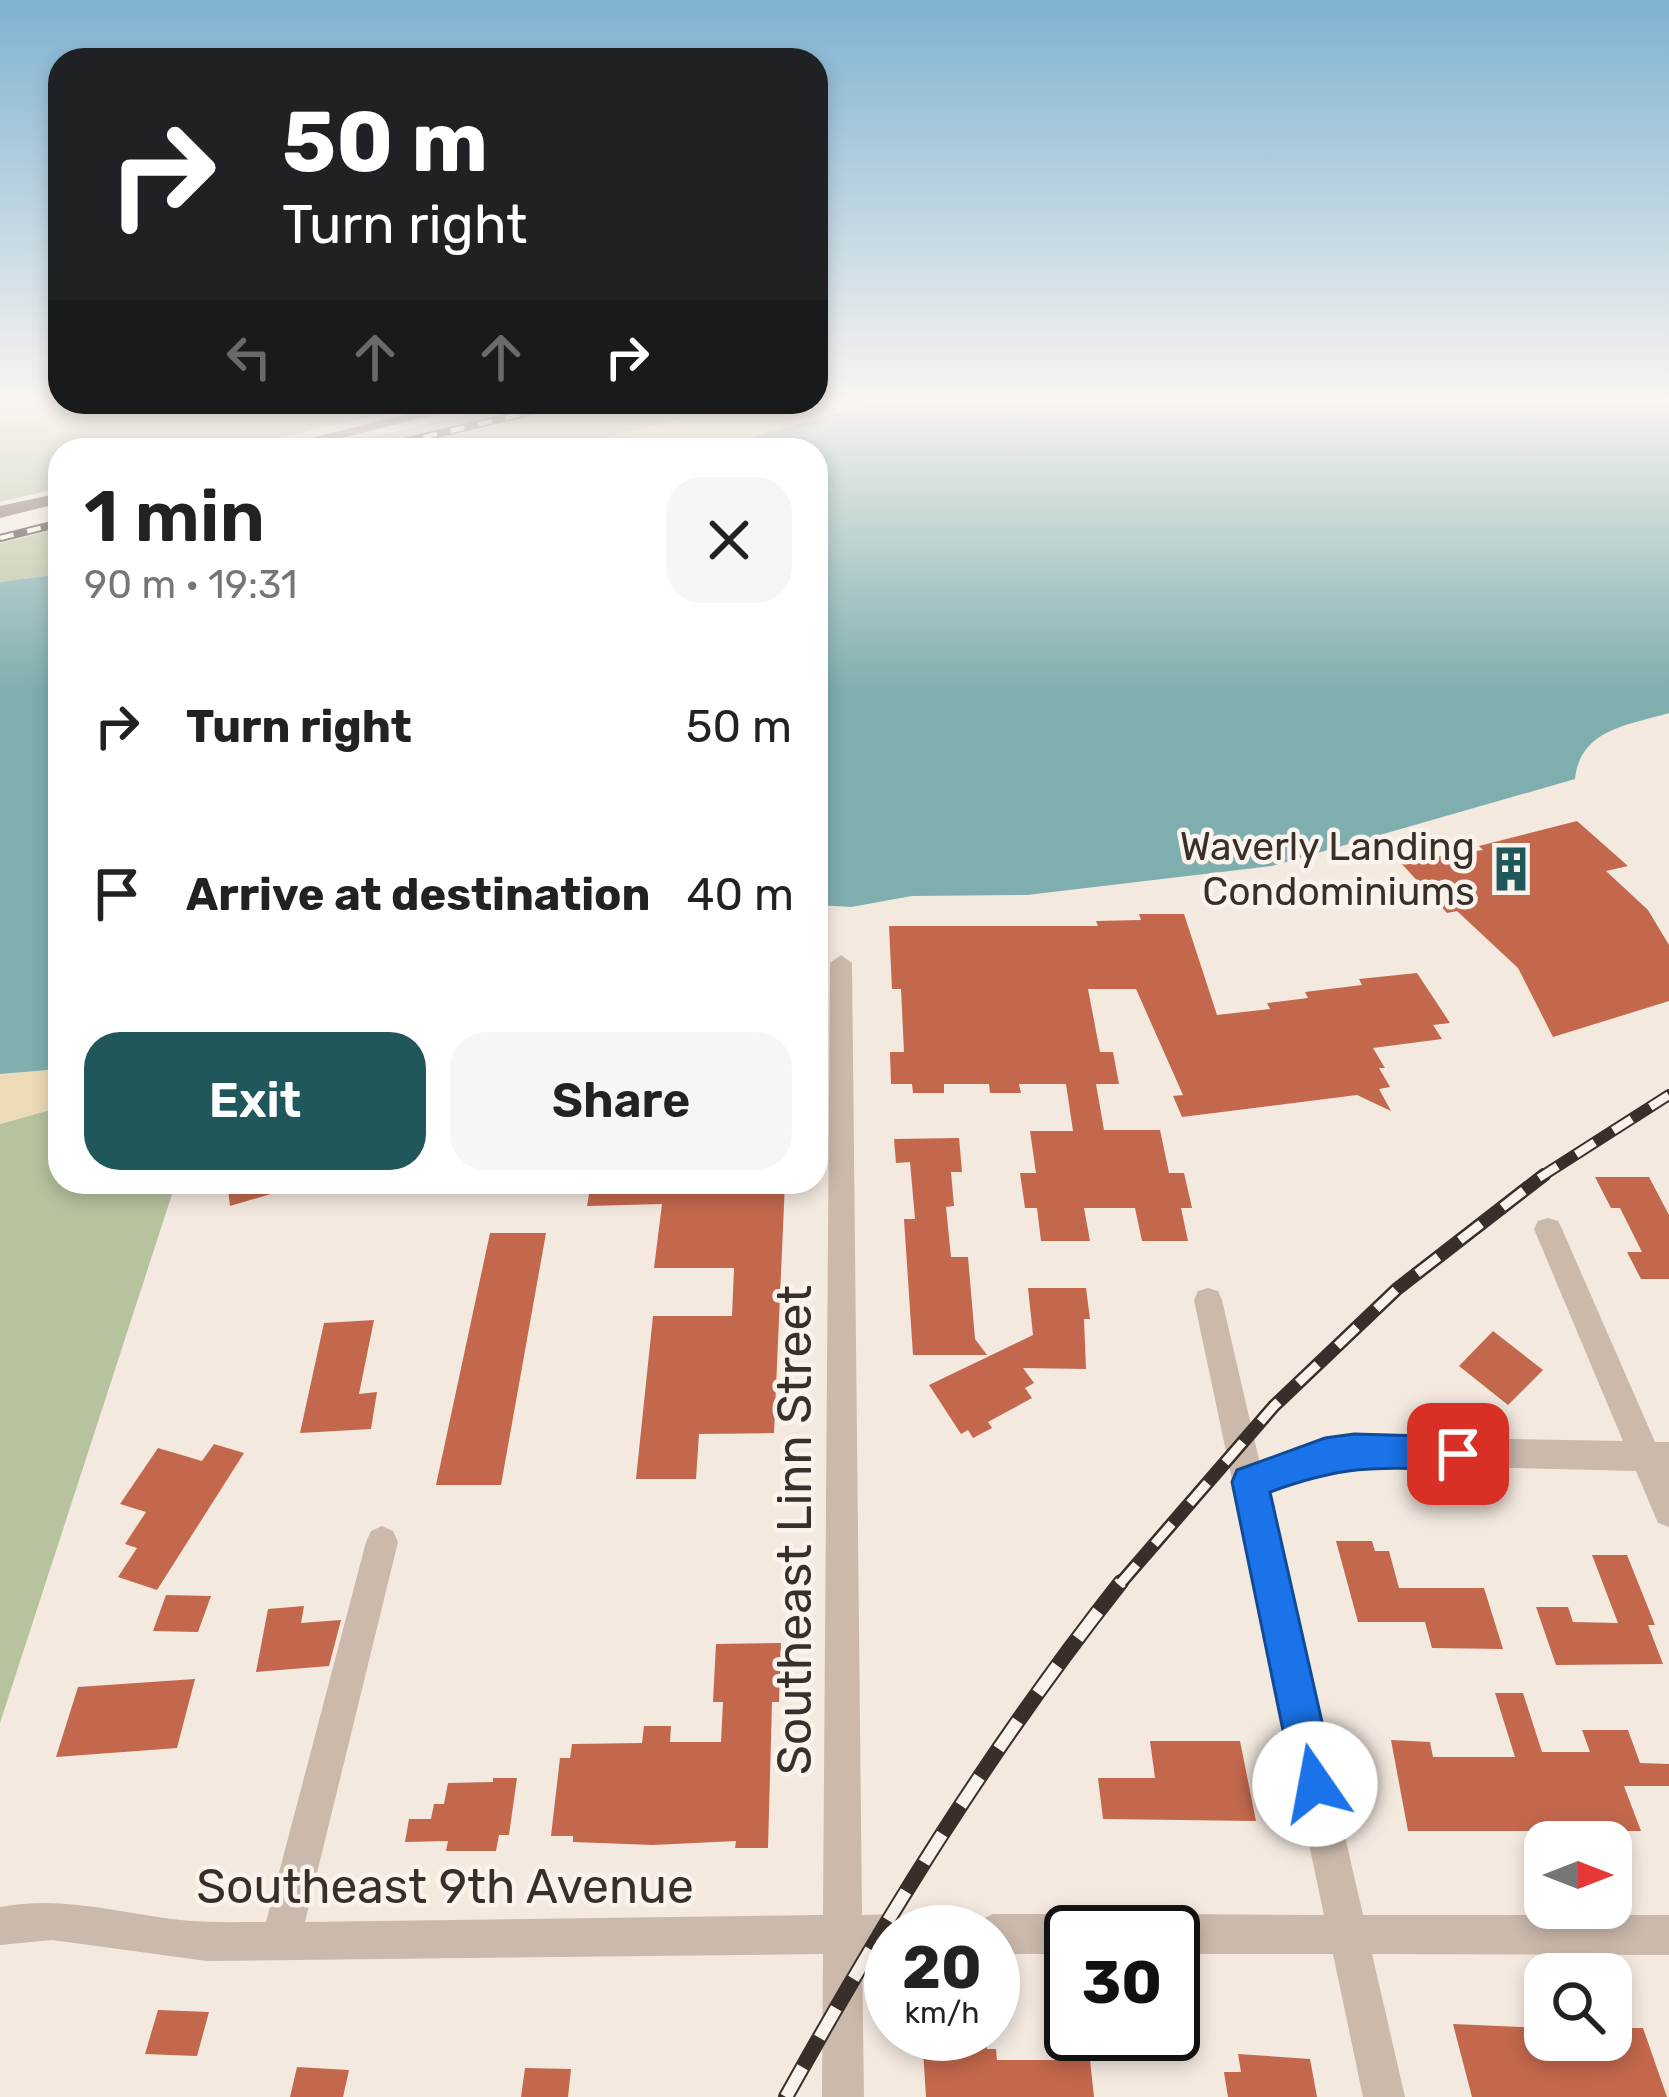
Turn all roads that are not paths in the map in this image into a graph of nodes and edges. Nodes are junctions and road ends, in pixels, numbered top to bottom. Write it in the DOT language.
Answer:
graph roads {
  1 [pos="48,501"];
  2 [pos="0,512"];
  3 [pos="841,963"];
  4 [pos="1548,1229"];
  5 [pos="1208,1300"];
  6 [pos="1657,1457"];
  7 [pos="1250,1482"];
  8 [pos="1669,1512"];
  9 [pos="382,1542"];
  10 [pos="0,1926"];
  11 [pos="1200,1934"];
  12 [pos="1347,1934"];
  13 [pos="842,1935"];
  14 [pos="864,1935"];
  15 [pos="1669,1935"];
  16 [pos="281,1941"];
  17 [pos="843,2097"];
  18 [pos="1384,2097"];
  1 -- 2 [label="main road"];
  3 -- 13 [label="street, Southeast Linn Street"];
  4 -- 6 [label="street"];
  5 -- 7 [label="street"];
  6 -- 7 [label="street"];
  6 -- 8 [label="street"];
  7 -- 12 [label="street"];
  9 -- 16 [label="street"];
  10 -- 16 [label="street, Southeast 9th Avenue"];
  11 -- 12 [label="street"];
  12 -- 15 [label="street"];
  12 -- 18 [label="street"];
  13 -- 14 [label="street, Southeast 9th Avenue"];
  13 -- 16 [label="street, Southeast 9th Avenue"];
  13 -- 17 [label="street, Southeast Linn Street"];
}
